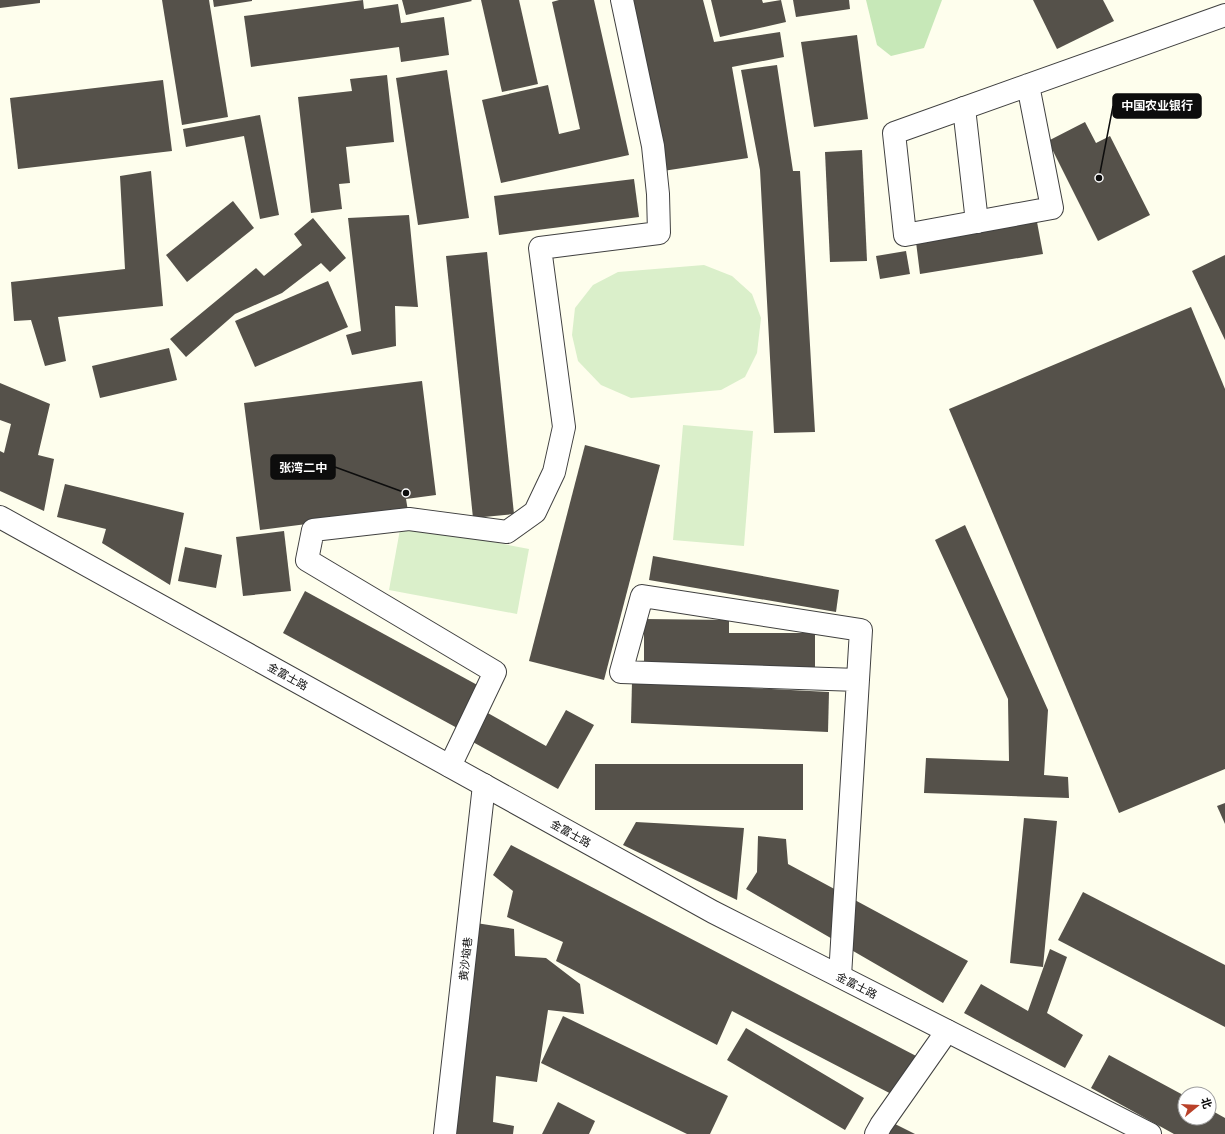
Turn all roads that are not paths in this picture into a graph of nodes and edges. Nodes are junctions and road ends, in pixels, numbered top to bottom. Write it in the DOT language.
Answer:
graph roads {
  1 [pos="622,0"];
  2 [pos="1225,15"];
  3 [pos="1028,85"];
  4 [pos="964,108"];
  5 [pos="977,222"];
  6 [pos="0,517"];
  7 [pos="858,680"];
  8 [pos="450,766"];
  9 [pos="484,785"];
  10 [pos="840,976"];
  11 [pos="947,1031"];
  12 [pos="445,1134"];
  13 [pos="876,1134"];
  14 [pos="1150,1134"];
  1 -- 8 [label="street"];
  2 -- 3 [label="street"];
  3 -- 4 [label="street"];
  3 -- 5 [label="street"];
  4 -- 5 [label="street"];
  4 -- 5 [label="street"];
  6 -- 8 [label="street, 金富士路"];
  7 -- 7 [label="street"];
  7 -- 10 [label="street"];
  8 -- 9 [label="street, 金富士路"];
  9 -- 10 [label="street, 金富士路"];
  9 -- 12 [label="street, 黄沙垴巷"];
  10 -- 11 [label="street, 金富士路"];
  11 -- 13 [label="street"];
  11 -- 14 [label="street, 金富士路"];
}
